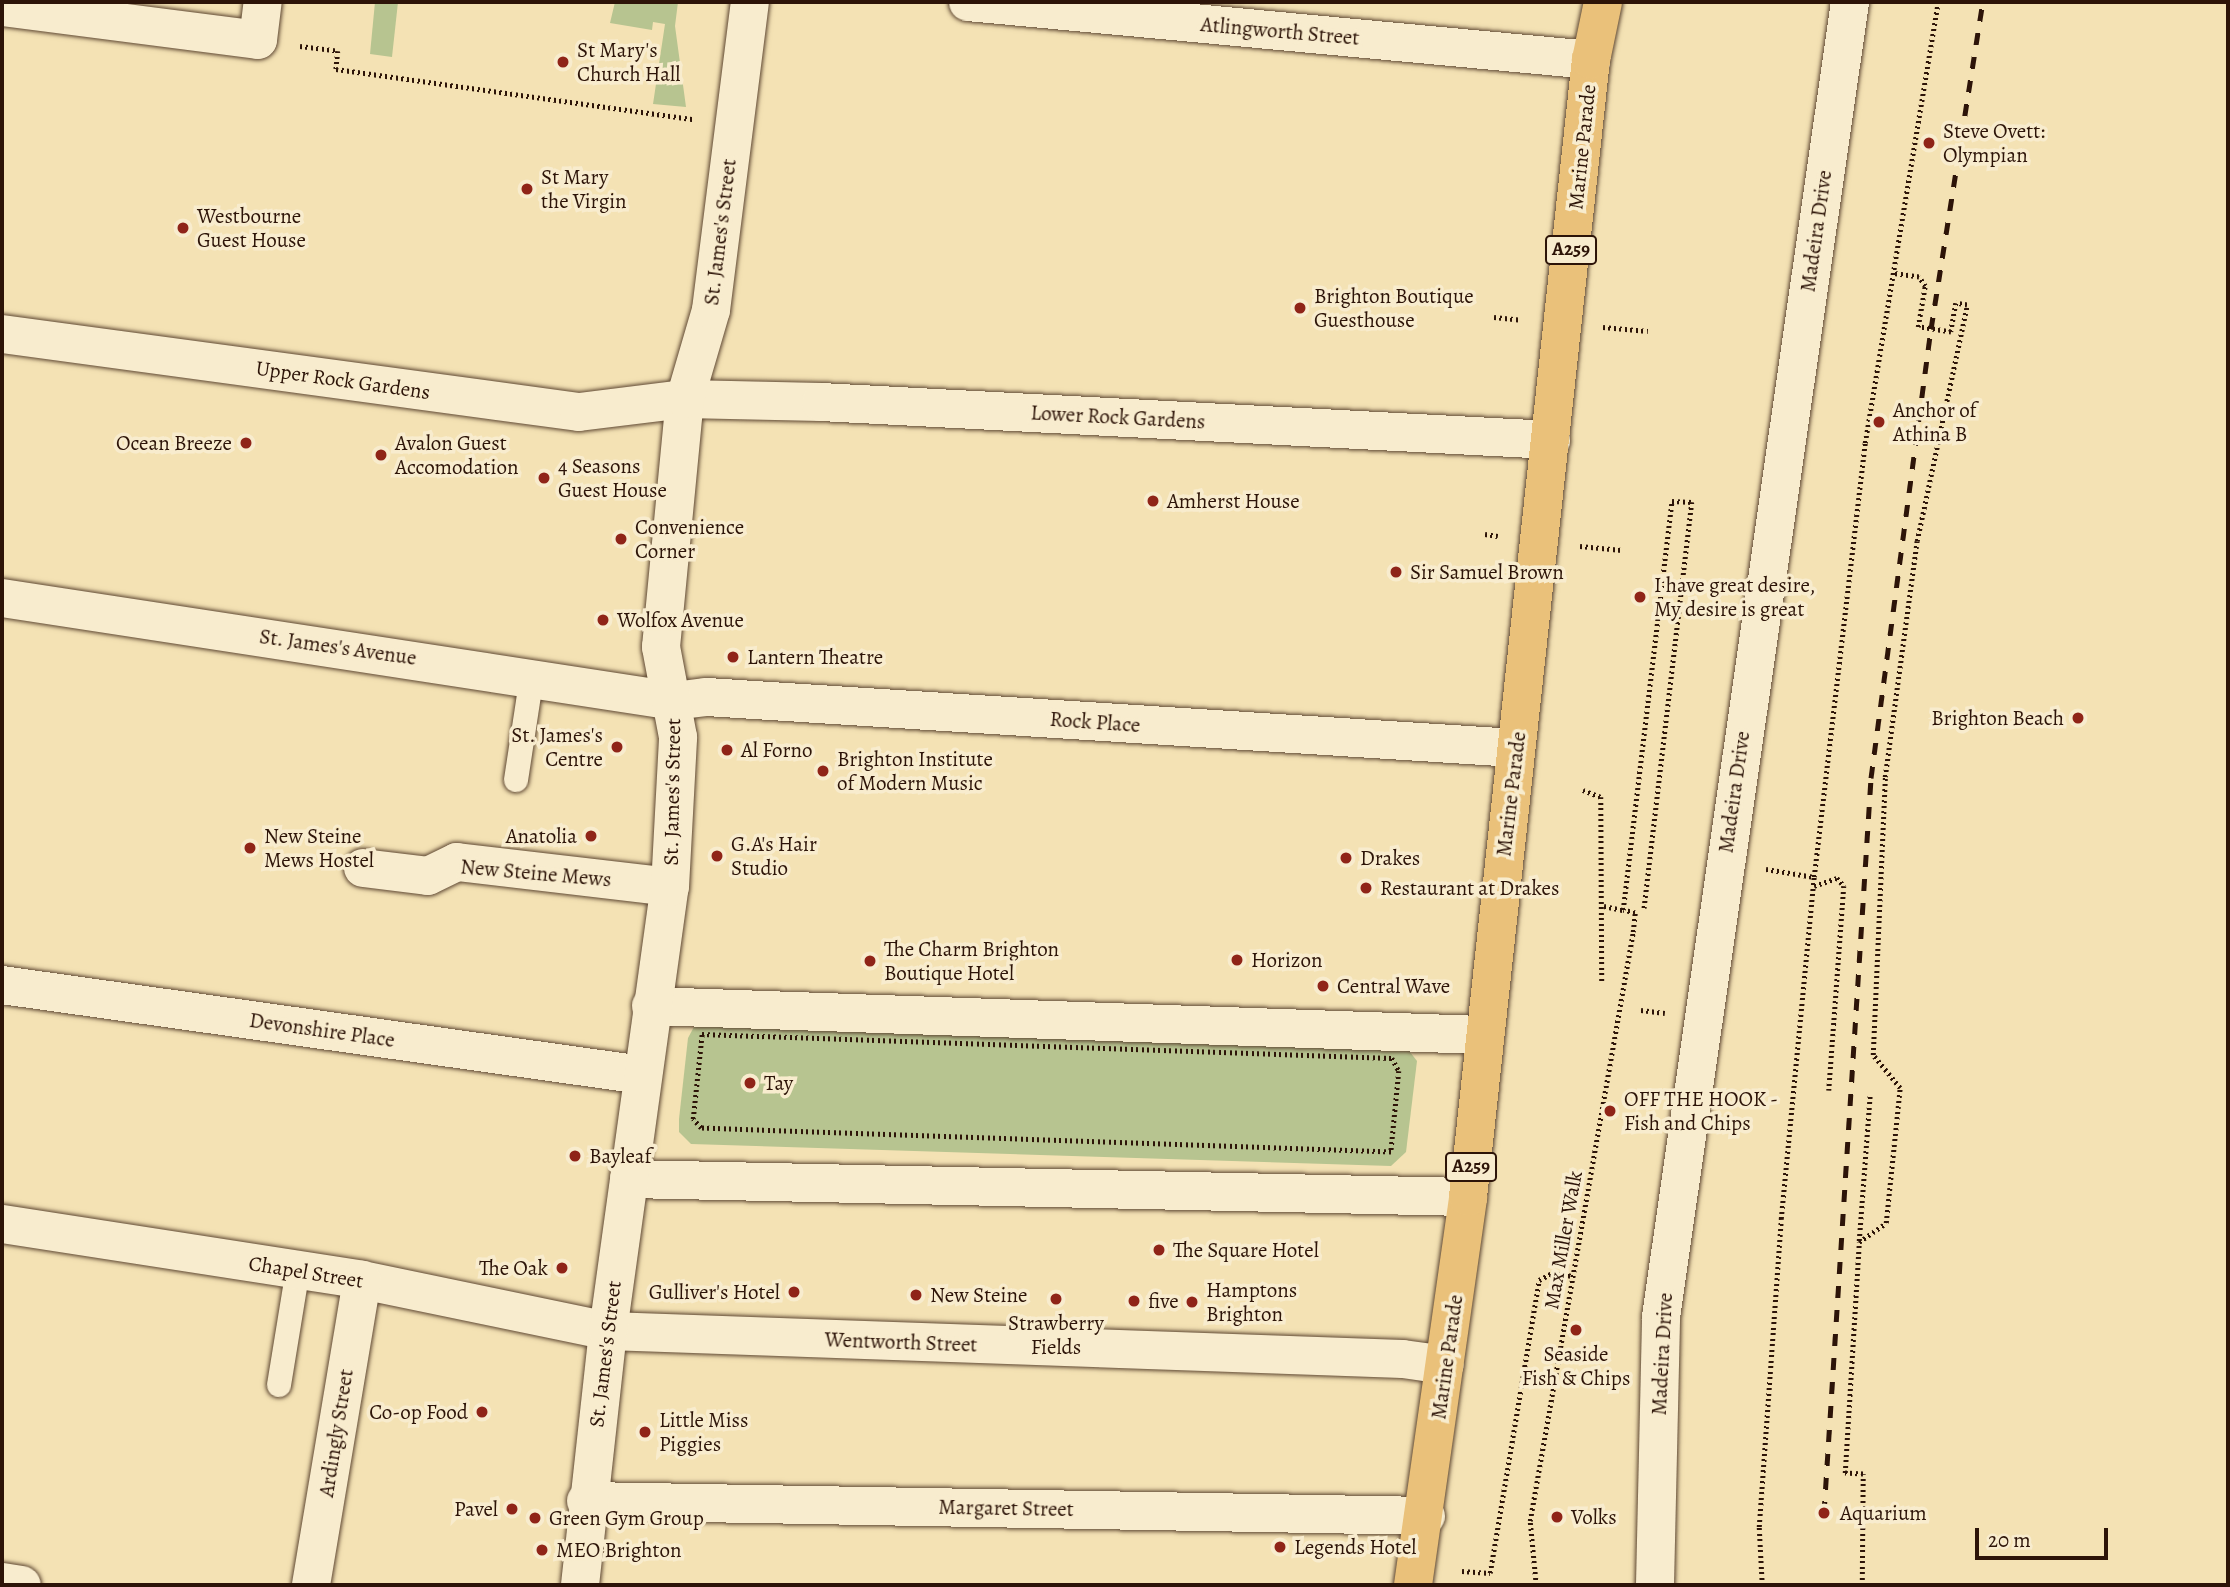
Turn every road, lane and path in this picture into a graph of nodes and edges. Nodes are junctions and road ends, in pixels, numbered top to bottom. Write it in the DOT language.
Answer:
graph roads {
  1 [pos="263,2"];
  2 [pos="331,2"];
  3 [pos="342,2"];
  4 [pos="750,2"];
  5 [pos="968,2"];
  6 [pos="1603,2"];
  7 [pos="1850,2"];
  8 [pos="1938,2"];
  9 [pos="2,7"];
  10 [pos="258,40"];
  11 [pos="1591,60"];
  12 [pos="734,124"];
  13 [pos="1892,273"];
  14 [pos="2,334"];
  15 [pos="685,398"];
  16 [pos="1551,440"];
  17 [pos="2,598"];
  18 [pos="532,676"];
  19 [pos="674,701"];
  20 [pos="1516,748"];
  21 [pos="516,780"];
  22 [pos="1583,790"];
  23 [pos="363,868"];
  24 [pos="1813,886"];
  25 [pos="670,887"];
  26 [pos="1604,906"];
  27 [pos="1644,908"];
  28 [pos="1623,910"];
  29 [pos="1602,983"];
  30 [pos="2,985"];
  31 [pos="651,1006"];
  32 [pos="1641,1010"];
  33 [pos="1671,1013"];
  34 [pos="1482,1035"];
  35 [pos="642,1075"];
  36 [pos="1829,1090"];
  37 [pos="1870,1094"];
  38 [pos="701,1128"];
  39 [pos="629,1179"];
  40 [pos="1468,1197"];
  41 [pos="2,1224"];
  42 [pos="1859,1242"];
  43 [pos="298,1269"];
  44 [pos="1573,1276"];
  45 [pos="362,1280"];
  46 [pos="608,1331"];
  47 [pos="1445,1365"];
  48 [pos="279,1385"];
  49 [pos="586,1501"];
  50 [pos="1426,1516"];
  51 [pos="1462,1571"];
  52 [pos="2,1582"];
  53 [pos="22,1585"];
  54 [pos="311,1585"];
  55 [pos="580,1585"];
  56 [pos="1413,1585"];
  57 [pos="1536,1585"];
  58 [pos="1655,1585"];
  59 [pos="1762,1585"];
  60 [pos="1862,1585"];
  1 -- 10 [label="street"];
  2 -- 3 [label="path"];
  4 -- 12 [label="street, St. James's Street"];
  5 -- 11 [label="street, Atlingworth Street"];
  6 -- 11 [label="main road, Marine Parade / A259"];
  7 -- 58 [label="street, Madeira Drive"];
  8 -- 13 [label="path"];
  9 -- 10 [label="street"];
  10 -- 12 [label="path"];
  11 -- 16 [label="main road, Marine Parade / A259"];
  12 -- 15 [label="street, St. James's Street"];
  13 -- 24 [label="path"];
  13 -- 42 [label="path"];
  14 -- 15 [label="street, Upper Rock Gardens"];
  15 -- 16 [label="street, Lower Rock Gardens"];
  15 -- 19 [label="street, St. James's Street"];
  16 -- 20 [label="main road, Marine Parade / A259"];
  17 -- 18 [label="street, St. James's Avenue"];
  18 -- 19 [label="street, St. James's Avenue"];
  18 -- 21 [label="lane"];
  19 -- 20 [label="street, Rock Place"];
  19 -- 25 [label="street, St. James's Street"];
  20 -- 34 [label="main road, Marine Parade / A259"];
  22 -- 26 [label="path"];
  23 -- 25 [label="street, New Steine Mews"];
  24 -- 36 [label="path"];
  24 -- 59 [label="path"];
  25 -- 31 [label="street, St. James's Street"];
  26 -- 28 [label="path"];
  26 -- 29 [label="path"];
  27 -- 28 [label="path"];
  28 -- 44 [label="path, Max Miller Walk"];
  30 -- 35 [label="street, Devonshire Place"];
  31 -- 34 [label="street"];
  31 -- 35 [label="street, St. James's Street"];
  32 -- 33 [label="path"];
  34 -- 40 [label="main road, Marine Parade / A259"];
  35 -- 39 [label="street, St. James's Street"];
  37 -- 42 [label="path"];
  38 -- 38 [label="path"];
  39 -- 40 [label="street"];
  39 -- 46 [label="street, St. James's Street"];
  40 -- 47 [label="main road, Marine Parade / A259"];
  41 -- 43 [label="street, Chapel Street"];
  42 -- 60 [label="path"];
  43 -- 45 [label="street, Chapel Street"];
  43 -- 48 [label="lane"];
  44 -- 51 [label="path"];
  44 -- 57 [label="path, Max Miller Walk"];
  45 -- 46 [label="street, Chapel Street"];
  45 -- 54 [label="street, Ardingly Street"];
  46 -- 47 [label="street, Wentworth Street"];
  46 -- 49 [label="street, St. James's Street"];
  47 -- 50 [label="main road, Marine Parade / A259"];
  49 -- 50 [label="street, Margaret Street"];
  49 -- 55 [label="street, St. James's Street"];
  50 -- 56 [label="main road, Marine Parade / A259"];
  52 -- 53 [label="street"];
}
